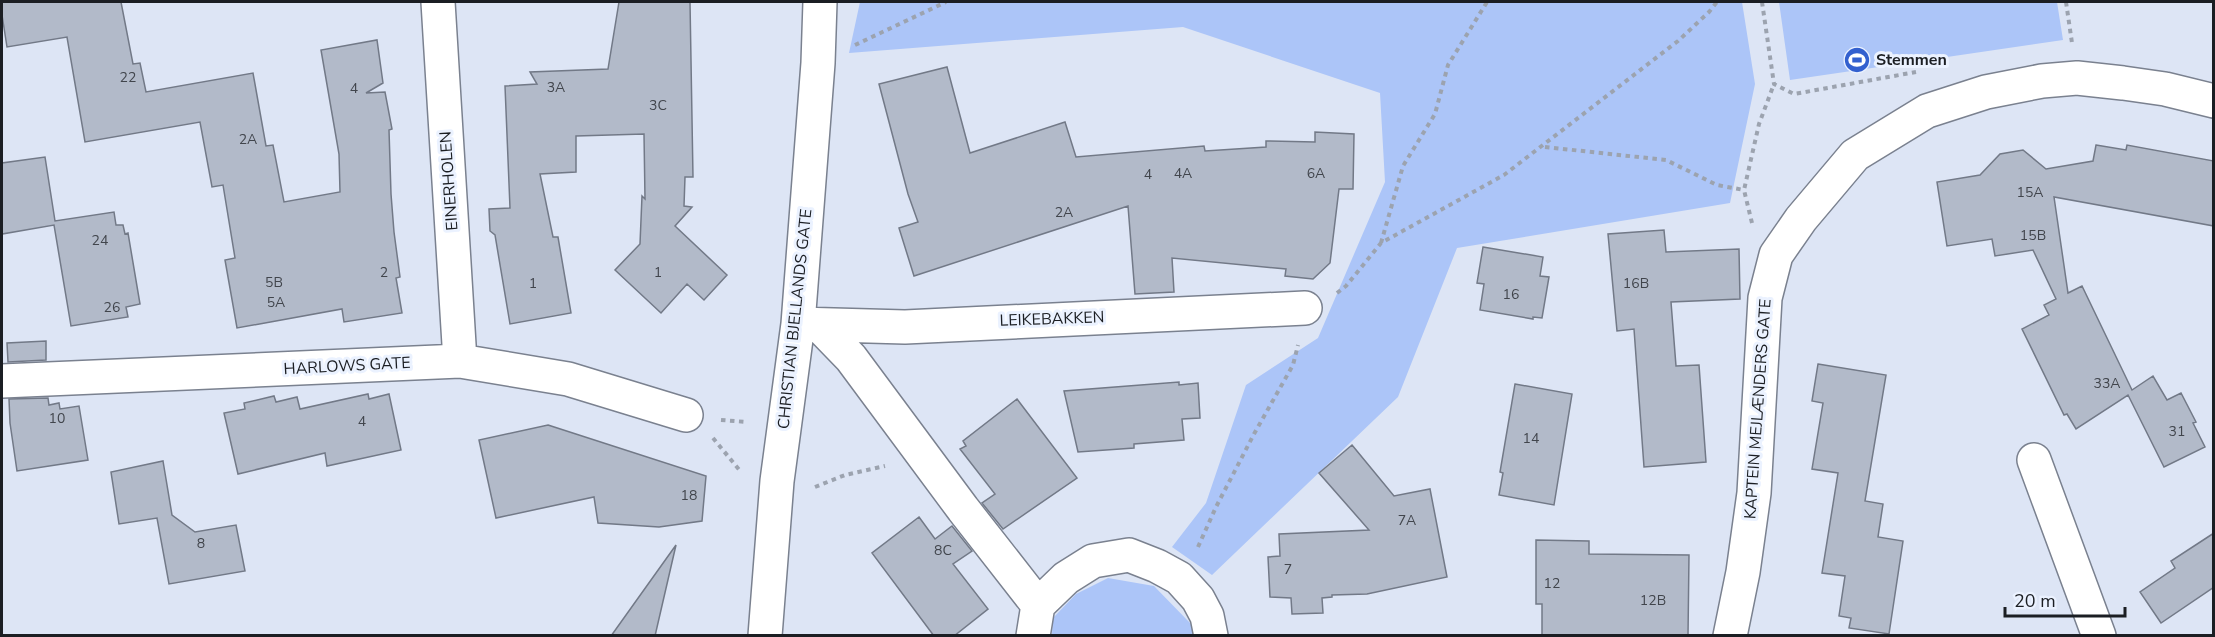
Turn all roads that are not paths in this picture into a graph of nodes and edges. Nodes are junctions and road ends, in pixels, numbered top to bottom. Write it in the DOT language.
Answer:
graph roads {
  1 [pos="438,2"];
  2 [pos="820,2"];
  3 [pos="2214,101"];
  4 [pos="1305,308"];
  5 [pos="809,324"];
  6 [pos="460,362"];
  7 [pos="2,381"];
  8 [pos="686,415"];
  9 [pos="2034,460"];
  10 [pos="1035,620"];
  11 [pos="765,636"];
  12 [pos="1211,636"];
  13 [pos="1730,636"];
  14 [pos="2099,636"];
  1 -- 6 [label="street, EINERHOLEN"];
  2 -- 5 [label="street, CHRISTIAN BJELLANDS GATE"];
  3 -- 13 [label="street, KAPTEIN MEJLÆNDERS GATE"];
  4 -- 5 [label="street, LEIKEBAKKEN"];
  5 -- 10 [label="street"];
  5 -- 11 [label="street, CHRISTIAN BJELLANDS GATE"];
  6 -- 7 [label="street, HARLOWS GATE"];
  6 -- 8 [label="street, HARLOWS GATE"];
  9 -- 14 [label="street"];
  10 -- 12 [label="street"];
}
